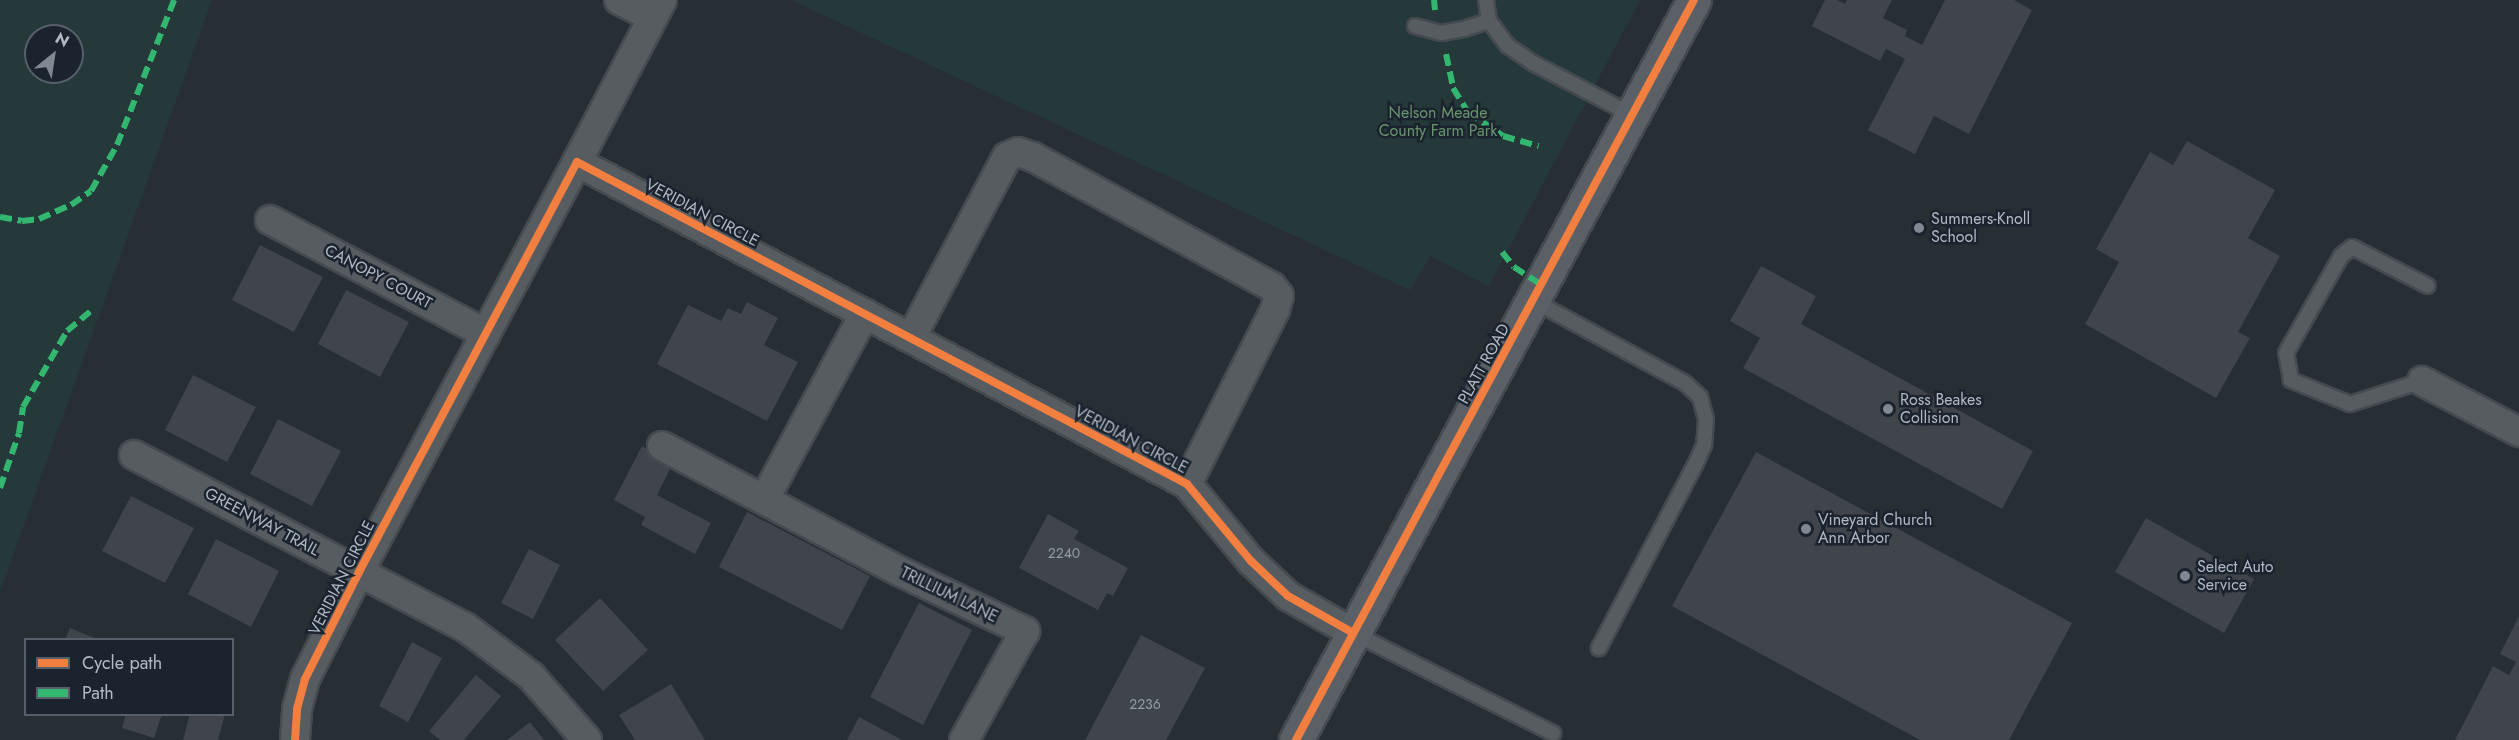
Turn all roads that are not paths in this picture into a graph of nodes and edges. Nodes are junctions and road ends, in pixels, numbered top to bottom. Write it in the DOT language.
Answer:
graph roads {
  1 [pos="619,0"];
  2 [pos="1486,0"];
  3 [pos="1694,0"];
  4 [pos="658,9"];
  5 [pos="1489,21"];
  6 [pos="1415,26"];
  7 [pos="1632,115"];
  8 [pos="577,162"];
  9 [pos="270,220"];
  10 [pos="2428,286"];
  11 [pos="1534,301"];
  12 [pos="865,313"];
  13 [pos="486,334"];
  14 [pos="911,338"];
  15 [pos="2422,381"];
  16 [pos="2519,432"];
  17 [pos="662,446"];
  18 [pos="134,456"];
  19 [pos="1187,484"];
  20 [pos="765,498"];
  21 [pos="358,573"];
  22 [pos="1353,633"];
  23 [pos="1599,648"];
  24 [pos="1553,733"];
  25 [pos="295,740"];
  26 [pos="587,740"];
  27 [pos="964,740"];
  28 [pos="1296,740"];
  1 -- 4 [label="street"];
  2 -- 5 [label="lane"];
  3 -- 7 [label="street, PLATT ROAD"];
  4 -- 8 [label="street"];
  5 -- 6 [label="lane"];
  5 -- 7 [label="lane"];
  7 -- 11 [label="street, PLATT ROAD"];
  8 -- 12 [label="street, VERIDIAN CIRCLE"];
  8 -- 13 [label="street, VERIDIAN CIRCLE"];
  9 -- 13 [label="street, CANOPY COURT"];
  10 -- 15 [label="lane"];
  11 -- 22 [label="street, PLATT ROAD"];
  11 -- 23 [label="lane"];
  12 -- 14 [label="street, VERIDIAN CIRCLE"];
  12 -- 20 [label="street"];
  13 -- 21 [label="street, VERIDIAN CIRCLE"];
  14 -- 19 [label="street, VERIDIAN CIRCLE"];
  14 -- 19 [label="street"];
  15 -- 16 [label="street"];
  17 -- 20 [label="street, TRILLIUM LANE"];
  18 -- 21 [label="street, GREENWAY TRAIL"];
  19 -- 22 [label="street, VERIDIAN CIRCLE"];
  20 -- 27 [label="street, TRILLIUM LANE"];
  21 -- 25 [label="street, VERIDIAN CIRCLE"];
  21 -- 26 [label="street, GREENWAY TRAIL"];
  22 -- 24 [label="lane"];
  22 -- 28 [label="street, PLATT ROAD"];
}
